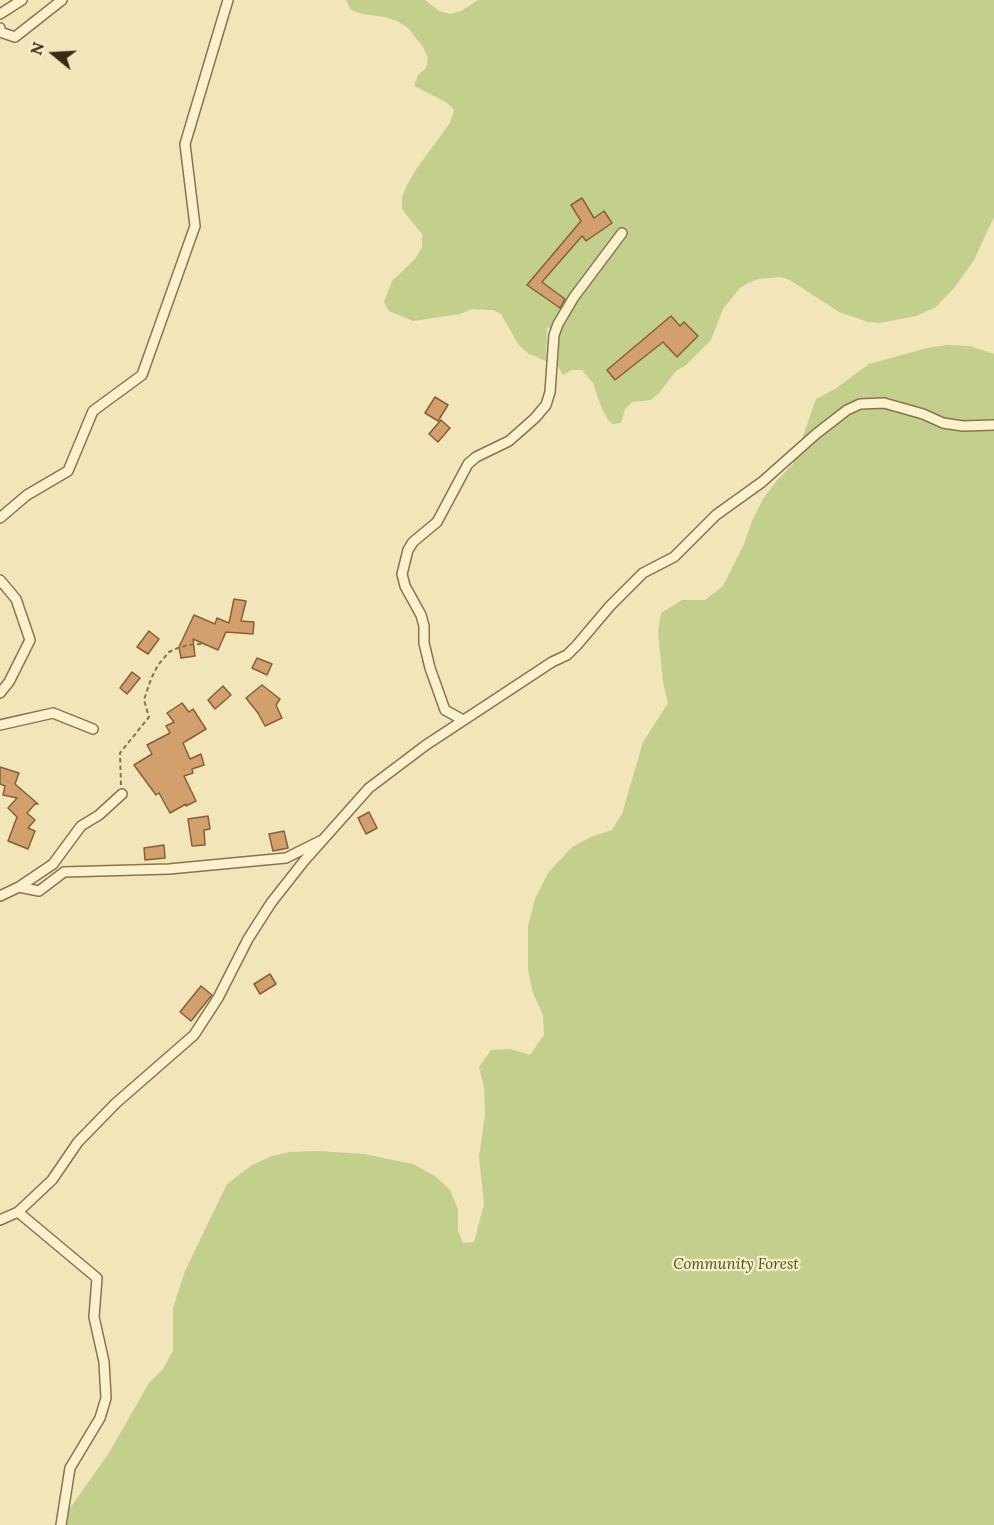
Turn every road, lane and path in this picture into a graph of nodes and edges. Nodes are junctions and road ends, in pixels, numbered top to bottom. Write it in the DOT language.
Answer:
graph roads {
  1 [pos="22,0"];
  2 [pos="62,0"];
  3 [pos="228,0"];
  4 [pos="0,14"];
  5 [pos="0,28"];
  6 [pos="622,233"];
  7 [pos="994,425"];
  8 [pos="0,518"];
  9 [pos="0,580"];
  10 [pos="204,646"];
  11 [pos="0,693"];
  12 [pos="463,720"];
  13 [pos="0,725"];
  14 [pos="93,729"];
  15 [pos="122,794"];
  16 [pos="325,838"];
  17 [pos="19,887"];
  18 [pos="0,896"];
  19 [pos="18,1212"];
  20 [pos="0,1221"];
  21 [pos="61,1525"];
  1 -- 4 [label="street"];
  2 -- 5 [label="street"];
  3 -- 8 [label="street"];
  6 -- 12 [label="street"];
  7 -- 12 [label="street"];
  9 -- 11 [label="street"];
  10 -- 15 [label="path"];
  12 -- 16 [label="street"];
  13 -- 14 [label="street"];
  15 -- 17 [label="street"];
  16 -- 17 [label="street"];
  16 -- 19 [label="street"];
  17 -- 18 [label="street"];
  19 -- 20 [label="street"];
  19 -- 21 [label="street"];
}
